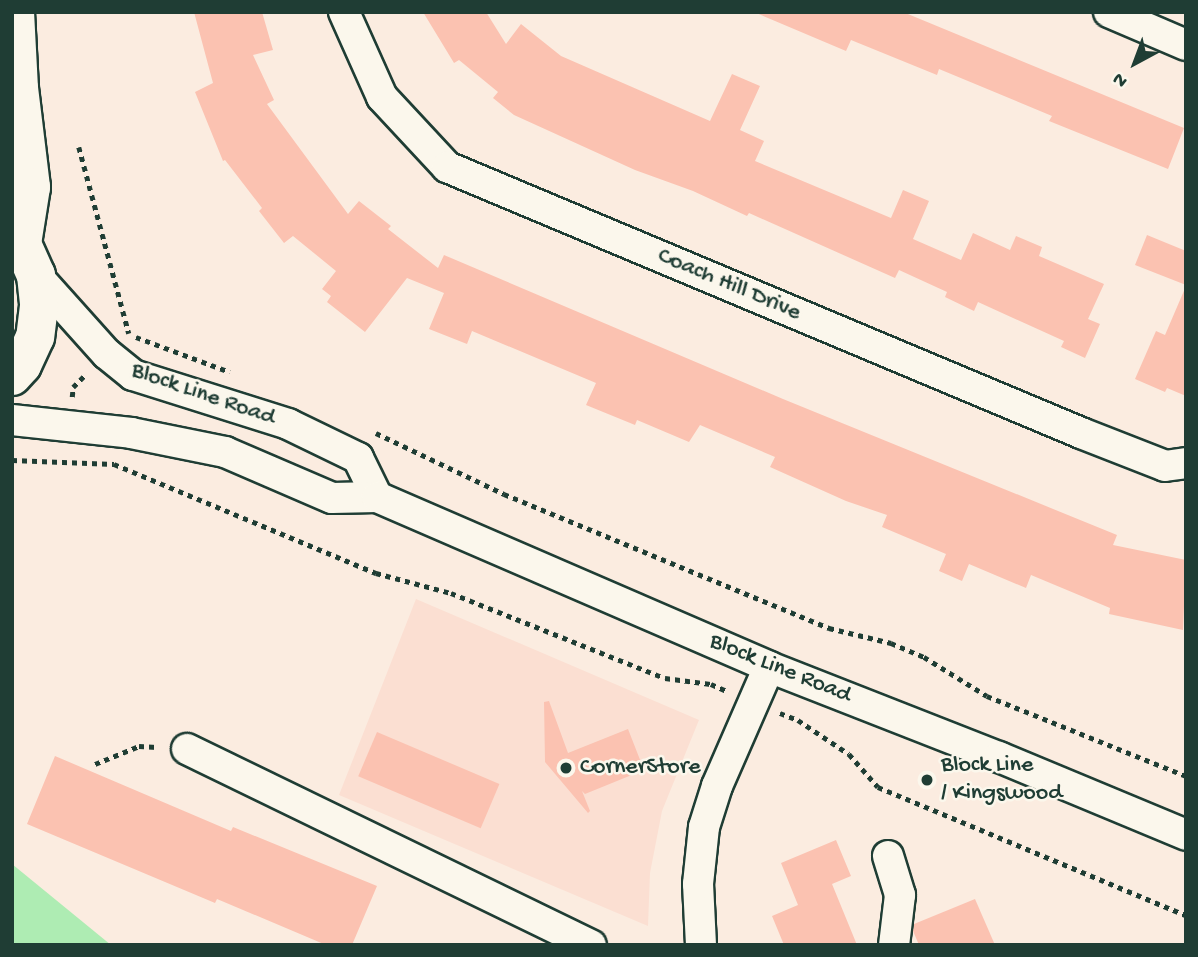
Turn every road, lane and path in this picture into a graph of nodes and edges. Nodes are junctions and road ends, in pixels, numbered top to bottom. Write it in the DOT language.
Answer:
graph roads {
  1 [pos="15,12"];
  2 [pos="344,12"];
  3 [pos="1109,12"];
  4 [pos="1186,45"];
  5 [pos="79,146"];
  6 [pos="24,250"];
  7 [pos="130,335"];
  8 [pos="92,367"];
  9 [pos="12,376"];
  10 [pos="71,405"];
  11 [pos="12,420"];
  12 [pos="12,460"];
  13 [pos="436,462"];
  14 [pos="1186,463"];
  15 [pos="377,497"];
  16 [pos="769,667"];
  17 [pos="711,684"];
  18 [pos="797,720"];
  19 [pos="187,749"];
  20 [pos="95,764"];
  21 [pos="1186,776"];
  22 [pos="1186,835"];
  23 [pos="888,856"];
  24 [pos="1186,915"];
  25 [pos="591,945"];
  26 [pos="701,945"];
  27 [pos="894,945"];
  1 -- 6 [label="main road"];
  2 -- 14 [label="street, Coach Hill Drive"];
  3 -- 4 [label="street"];
  5 -- 7 [label="path"];
  6 -- 9 [label="main road"];
  6 -- 15 [label="street, Block Line Road"];
  8 -- 10 [label="path"];
  11 -- 15 [label="street, Block Line Road"];
  12 -- 17 [label="path"];
  13 -- 21 [label="path"];
  15 -- 16 [label="street, Block Line Road"];
  16 -- 22 [label="street, Block Line Road"];
  16 -- 26 [label="street"];
  18 -- 24 [label="path"];
  19 -- 20 [label="path"];
  19 -- 25 [label="street"];
  23 -- 27 [label="street"];
}
